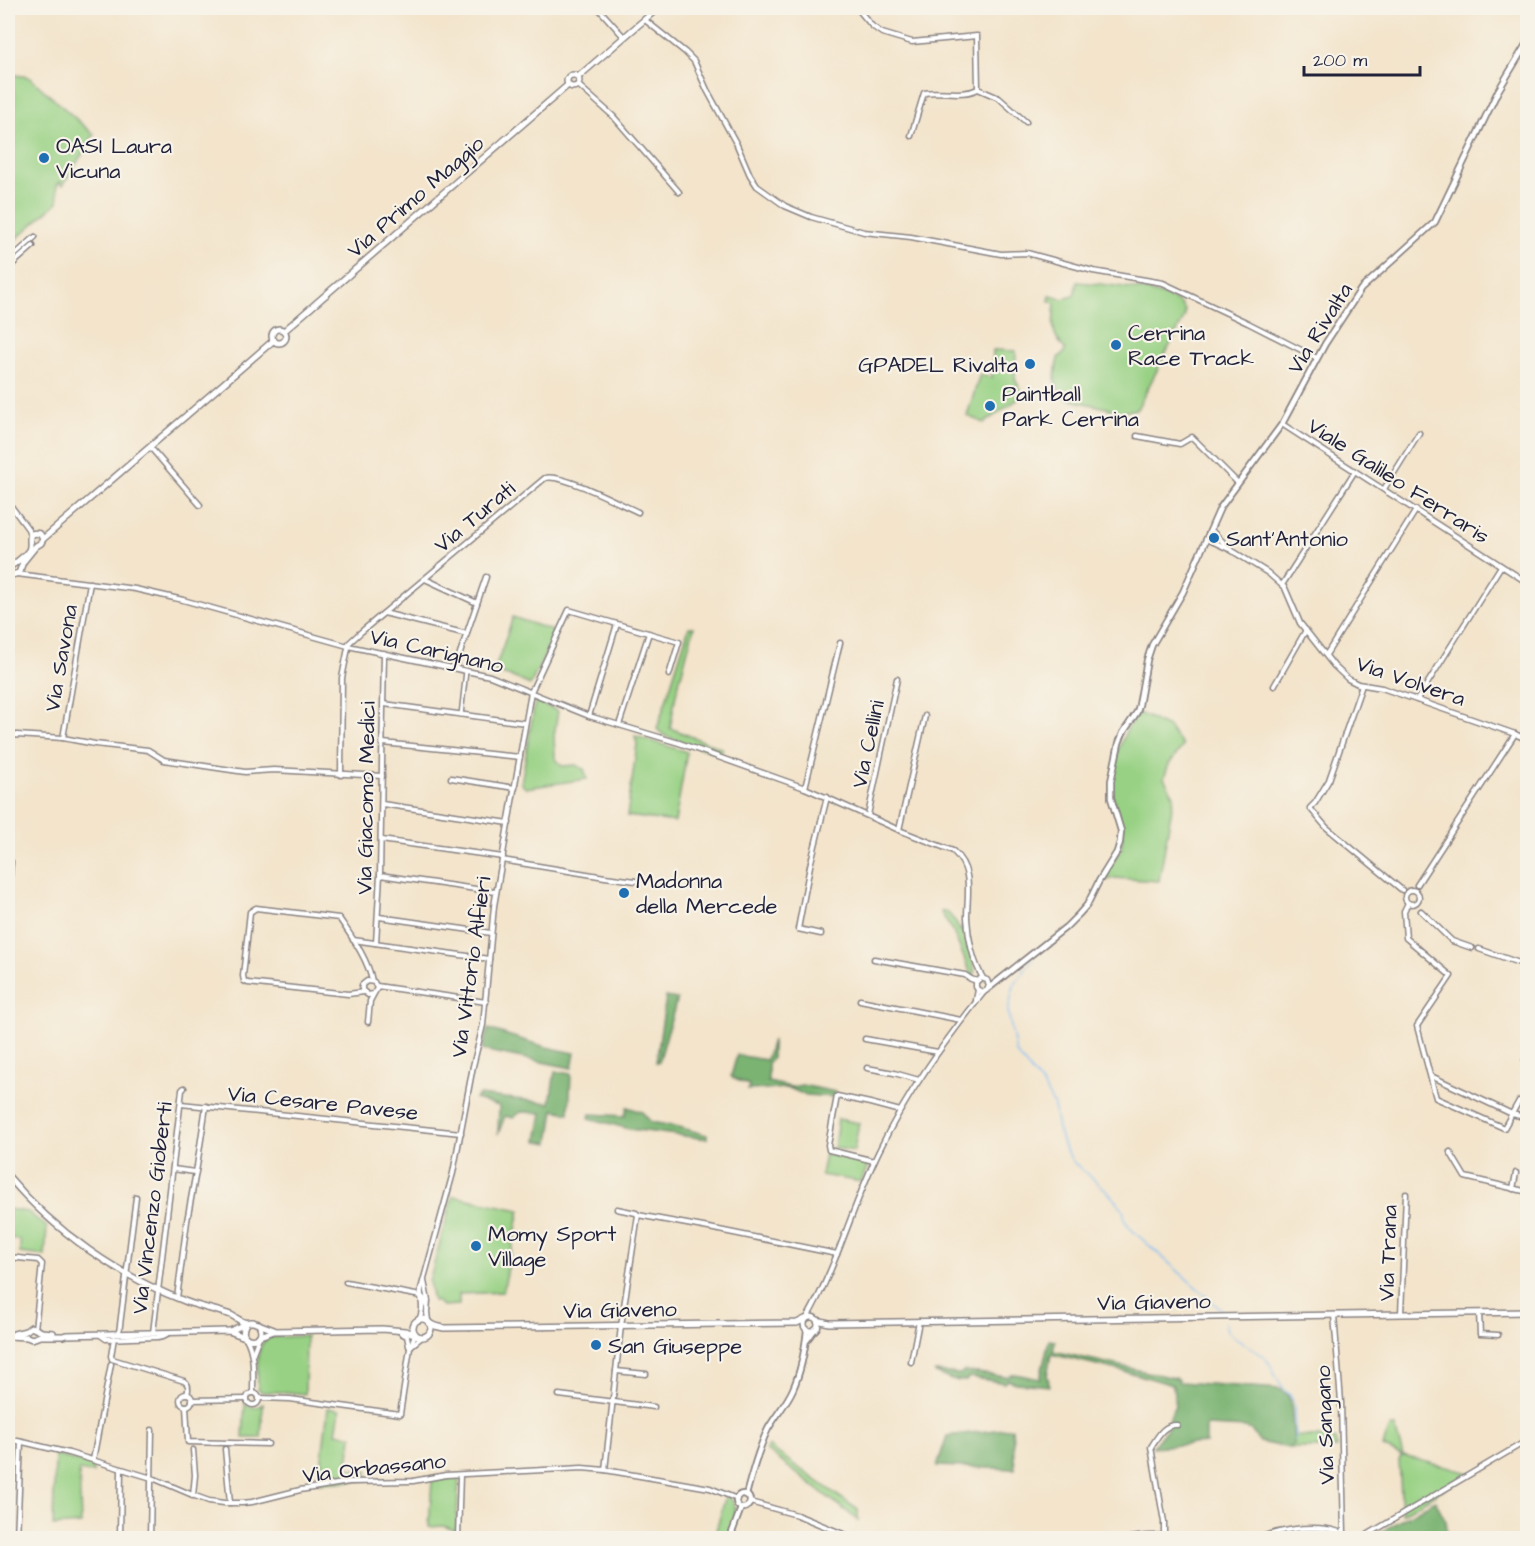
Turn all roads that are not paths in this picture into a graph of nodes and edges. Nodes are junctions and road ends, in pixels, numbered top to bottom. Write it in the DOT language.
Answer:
graph roads {
  1 [pos="598,8"];
  2 [pos="658,8"];
  3 [pos="857,8"];
  4 [pos="644,19"];
  5 [pos="624,37"];
  6 [pos="1527,41"];
  7 [pos="578,77"];
  8 [pos="568,85"];
  9 [pos="578,85"];
  10 [pos="978,89"];
  11 [pos="1026,122"];
  12 [pos="911,136"];
  13 [pos="679,192"];
  14 [pos="35,237"];
  15 [pos="33,246"];
  16 [pos="8,261"];
  17 [pos="8,268"];
  18 [pos="284,331"];
  19 [pos="274,340"];
  20 [pos="1317,358"];
  21 [pos="1282,424"];
  22 [pos="1419,433"];
  23 [pos="1137,436"];
  24 [pos="150,447"];
  25 [pos="1355,471"];
  26 [pos="1238,483"];
  27 [pos="1384,489"];
  28 [pos="8,502"];
  29 [pos="200,506"];
  30 [pos="1416,510"];
  31 [pos="638,512"];
  32 [pos="1211,530"];
  33 [pos="36,538"];
  34 [pos="1207,539"];
  35 [pos="1231,550"];
  36 [pos="1502,566"];
  37 [pos="21,567"];
  38 [pos="12,571"];
  39 [pos="29,576"];
  40 [pos="486,578"];
  41 [pos="425,579"];
  42 [pos="90,583"];
  43 [pos="1527,583"];
  44 [pos="1282,585"];
  45 [pos="477,603"];
  46 [pos="384,613"];
  47 [pos="617,624"];
  48 [pos="1306,630"];
  49 [pos="649,633"];
  50 [pos="467,634"];
  51 [pos="840,643"];
  52 [pos="348,646"];
  53 [pos="384,653"];
  54 [pos="1326,655"];
  55 [pos="456,668"];
  56 [pos="466,671"];
  57 [pos="669,675"];
  58 [pos="897,679"];
  59 [pos="1362,685"];
  60 [pos="1274,686"];
  61 [pos="531,692"];
  62 [pos="1417,700"];
  63 [pos="384,704"];
  64 [pos="461,715"];
  65 [pos="589,716"];
  66 [pos="925,716"];
  67 [pos="525,723"];
  68 [pos="619,725"];
  69 [pos="1515,734"];
  70 [pos="8,737"];
  71 [pos="63,738"];
  72 [pos="1527,740"];
  73 [pos="383,743"];
  74 [pos="520,757"];
  75 [pos="341,775"];
  76 [pos="382,776"];
  77 [pos="451,778"];
  78 [pos="514,788"];
  79 [pos="806,788"];
  80 [pos="827,796"];
  81 [pos="382,804"];
  82 [pos="868,815"];
  83 [pos="509,823"];
  84 [pos="899,830"];
  85 [pos="381,840"];
  86 [pos="502,859"];
  87 [pos="11,862"];
  88 [pos="380,875"];
  89 [pos="636,881"];
  90 [pos="1418,885"];
  91 [pos="496,892"];
  92 [pos="1408,892"];
  93 [pos="1418,894"];
  94 [pos="8,896"];
  95 [pos="1413,903"];
  96 [pos="379,916"];
  97 [pos="491,933"];
  98 [pos="821,934"];
  99 [pos="353,940"];
  100 [pos="376,943"];
  101 [pos="1472,948"];
  102 [pos="1479,949"];
  103 [pos="489,959"];
  104 [pos="874,959"];
  105 [pos="1527,966"];
  106 [pos="368,968"];
  107 [pos="971,979"];
  108 [pos="980,979"];
  109 [pos="372,981"];
  110 [pos="365,982"];
  111 [pos="376,988"];
  112 [pos="977,988"];
  113 [pos="987,988"];
  114 [pos="367,992"];
  115 [pos="860,1000"];
  116 [pos="976,1001"];
  117 [pos="486,1002"];
  118 [pos="961,1020"];
  119 [pos="368,1022"];
  120 [pos="866,1039"];
  121 [pos="938,1052"];
  122 [pos="867,1068"];
  123 [pos="1431,1076"];
  124 [pos="919,1080"];
  125 [pos="184,1088"];
  126 [pos="1518,1101"];
  127 [pos="181,1104"];
  128 [pos="206,1106"];
  129 [pos="900,1111"];
  130 [pos="1512,1114"];
  131 [pos="1527,1118"];
  132 [pos="461,1133"];
  133 [pos="1450,1152"];
  134 [pos="874,1161"];
  135 [pos="173,1170"];
  136 [pos="195,1172"];
  137 [pos="1516,1173"];
  138 [pos="8,1176"];
  139 [pos="1513,1189"];
  140 [pos="1527,1192"];
  141 [pos="1406,1194"];
  142 [pos="136,1197"];
  143 [pos="617,1209"];
  144 [pos="638,1215"];
  145 [pos="837,1254"];
  146 [pos="8,1257"];
  147 [pos="127,1273"];
  148 [pos="424,1280"];
  149 [pos="346,1282"];
  150 [pos="158,1290"];
  151 [pos="420,1296"];
  152 [pos="177,1298"];
  153 [pos="427,1308"];
  154 [pos="812,1308"];
  155 [pos="1527,1312"];
  156 [pos="1479,1313"];
  157 [pos="1401,1314"];
  158 [pos="1334,1315"];
  159 [pos="806,1318"];
  160 [pos="919,1320"];
  161 [pos="417,1321"];
  162 [pos="428,1322"];
  163 [pos="797,1323"];
  164 [pos="816,1323"];
  165 [pos="246,1324"];
  166 [pos="259,1324"];
  167 [pos="621,1326"];
  168 [pos="444,1328"];
  169 [pos="806,1328"];
  170 [pos="383,1329"];
  171 [pos="31,1331"];
  172 [pos="229,1331"];
  173 [pos="274,1331"];
  174 [pos="168,1332"];
  175 [pos="98,1333"];
  176 [pos="119,1333"];
  177 [pos="153,1333"];
  178 [pos="415,1334"];
  179 [pos="429,1334"];
  180 [pos="66,1335"];
  181 [pos="1498,1335"];
  182 [pos="8,1336"];
  183 [pos="260,1336"];
  184 [pos="245,1337"];
  185 [pos="422,1337"];
  186 [pos="114,1338"];
  187 [pos="805,1345"];
  188 [pos="410,1348"];
  189 [pos="252,1356"];
  190 [pos="911,1362"];
  191 [pos="111,1364"];
  192 [pos="616,1371"];
  193 [pos="646,1374"];
  194 [pos="253,1393"];
  195 [pos="188,1394"];
  196 [pos="559,1395"];
  197 [pos="259,1398"];
  198 [pos="247,1399"];
  199 [pos="192,1400"];
  200 [pos="612,1402"];
  201 [pos="186,1406"];
  202 [pos="654,1407"];
  203 [pos="1177,1425"];
  204 [pos="152,1430"];
  205 [pos="8,1439"];
  206 [pos="1527,1440"];
  207 [pos="21,1442"];
  208 [pos="268,1444"];
  209 [pos="225,1449"];
  210 [pos="193,1450"];
  211 [pos="93,1460"];
  212 [pos="121,1469"];
  213 [pos="605,1470"];
  214 [pos="460,1475"];
  215 [pos="151,1478"];
  216 [pos="746,1495"];
  217 [pos="193,1496"];
  218 [pos="737,1499"];
  219 [pos="750,1502"];
  220 [pos="230,1503"];
  221 [pos="741,1508"];
  222 [pos="1344,1534"];
  223 [pos="1164,1535"];
  224 [pos="17,1539"];
  225 [pos="120,1539"];
  226 [pos="150,1539"];
  227 [pos="458,1539"];
  228 [pos="730,1539"];
  229 [pos="853,1539"];
  230 [pos="1130,1539"];
  231 [pos="1202,1539"];
  232 [pos="1259,1539"];
  233 [pos="1355,1539"];
  234 [pos="1362,1539"];
  1 -- 5 [label="street"];
  2 -- 4 [label="main road"];
  3 -- 10 [label="street"];
  4 -- 5 [label="main road"];
  4 -- 20 [label="street"];
  5 -- 7 [label="main road"];
  6 -- 20 [label="street, Via Rivalta"];
  7 -- 8 [label="main road"];
  7 -- 9 [label="main road"];
  8 -- 9 [label="main road"];
  8 -- 18 [label="main road, Via Primo Maggio"];
  9 -- 13 [label="street"];
  10 -- 11 [label="street"];
  10 -- 12 [label="street"];
  14 -- 16 [label="street"];
  15 -- 17 [label="street"];
  18 -- 19 [label="main road"];
  18 -- 19 [label="main road"];
  19 -- 24 [label="main road"];
  20 -- 21 [label="street, Via Rivalta"];
  21 -- 25 [label="street, Viale Galileo Ferraris"];
  21 -- 26 [label="street, Via Rivalta"];
  22 -- 27 [label="street"];
  23 -- 26 [label="street"];
  24 -- 29 [label="street"];
  24 -- 33 [label="main road"];
  25 -- 27 [label="street, Viale Galileo Ferraris"];
  25 -- 44 [label="street"];
  26 -- 32 [label="street, Via Rivalta"];
  27 -- 30 [label="street, Viale Galileo Ferraris"];
  28 -- 33 [label="street"];
  30 -- 36 [label="street, Viale Galileo Ferraris"];
  30 -- 54 [label="street"];
  31 -- 41 [label="street, Via Turati"];
  32 -- 34 [label="street, Via Rivalta"];
  32 -- 35 [label="street, Via Volvera"];
  33 -- 37 [label="main road"];
  33 -- 38 [label="main road"];
  34 -- 35 [label="street, Via Volvera"];
  34 -- 113 [label="street, Via Rivalta"];
  35 -- 44 [label="street, Via Volvera"];
  36 -- 43 [label="street, Viale Galileo Ferraris"];
  36 -- 62 [label="street"];
  37 -- 38 [label="main road"];
  37 -- 39 [label="street"];
  38 -- 39 [label="street, Via Carignano"];
  39 -- 42 [label="street, Via Carignano"];
  40 -- 45 [label="street"];
  41 -- 45 [label="street"];
  41 -- 46 [label="street, Via Turati"];
  42 -- 52 [label="street, Via Carignano"];
  42 -- 71 [label="street, Via Savona"];
  44 -- 48 [label="street, Via Volvera"];
  45 -- 50 [label="street"];
  46 -- 50 [label="street"];
  46 -- 52 [label="street, Via Turati"];
  47 -- 49 [label="street"];
  47 -- 61 [label="street, Via Vittorio Alfieri"];
  47 -- 65 [label="street"];
  48 -- 54 [label="street, Via Volvera"];
  48 -- 60 [label="street"];
  49 -- 57 [label="street"];
  49 -- 68 [label="street"];
  50 -- 55 [label="street"];
  51 -- 79 [label="street"];
  52 -- 53 [label="street, Via Carignano"];
  52 -- 75 [label="street"];
  53 -- 55 [label="street, Via Carignano"];
  53 -- 63 [label="street, Via Giacomo Medici"];
  54 -- 59 [label="street, Via Volvera"];
  55 -- 56 [label="street, Via Carignano"];
  56 -- 61 [label="street, Via Carignano"];
  56 -- 64 [label="street"];
  58 -- 82 [label="street, Via Cellini"];
  59 -- 62 [label="street, Via Volvera"];
  59 -- 92 [label="street"];
  61 -- 65 [label="street, Via Carignano"];
  61 -- 67 [label="street, Via Vittorio Alfieri"];
  62 -- 69 [label="street, Via Volvera"];
  63 -- 64 [label="street"];
  63 -- 73 [label="street, Via Giacomo Medici"];
  64 -- 67 [label="street"];
  65 -- 68 [label="street, Via Carignano"];
  66 -- 84 [label="street"];
  67 -- 74 [label="street, Via Vittorio Alfieri"];
  68 -- 79 [label="street, Via Carignano"];
  69 -- 72 [label="street, Via Volvera"];
  69 -- 90 [label="street"];
  70 -- 71 [label="street"];
  71 -- 75 [label="street"];
  73 -- 74 [label="street"];
  73 -- 76 [label="street, Via Giacomo Medici"];
  74 -- 78 [label="street, Via Vittorio Alfieri"];
  75 -- 76 [label="street"];
  76 -- 81 [label="street, Via Giacomo Medici"];
  77 -- 78 [label="street"];
  78 -- 83 [label="street, Via Vittorio Alfieri"];
  79 -- 80 [label="street, Via Carignano"];
  80 -- 82 [label="street, Via Carignano"];
  80 -- 98 [label="street"];
  81 -- 83 [label="street"];
  81 -- 85 [label="street, Via Giacomo Medici"];
  82 -- 84 [label="street, Via Carignano"];
  83 -- 86 [label="street, Via Vittorio Alfieri"];
  84 -- 108 [label="street, Via Carignano"];
  85 -- 86 [label="street"];
  85 -- 88 [label="street, Via Giacomo Medici"];
  86 -- 89 [label="street"];
  86 -- 91 [label="street, Via Vittorio Alfieri"];
  87 -- 94 [label="street"];
  88 -- 91 [label="street"];
  88 -- 96 [label="street, Via Giacomo Medici"];
  90 -- 92 [label="street"];
  90 -- 93 [label="street"];
  91 -- 97 [label="street, Via Vittorio Alfieri"];
  92 -- 93 [label="street"];
  92 -- 95 [label="street"];
  93 -- 95 [label="street"];
  95 -- 101 [label="street"];
  95 -- 123 [label="street"];
  96 -- 97 [label="street"];
  96 -- 100 [label="street, Via Giacomo Medici"];
  97 -- 103 [label="street, Via Vittorio Alfieri"];
  99 -- 100 [label="street"];
  99 -- 106 [label="street"];
  99 -- 114 [label="street"];
  100 -- 103 [label="street"];
  102 -- 105 [label="street"];
  103 -- 117 [label="street, Via Vittorio Alfieri"];
  104 -- 107 [label="street"];
  106 -- 109 [label="street"];
  106 -- 110 [label="street"];
  107 -- 108 [label="street"];
  107 -- 112 [label="street"];
  108 -- 112 [label="street, Via Carignano"];
  108 -- 113 [label="street"];
  109 -- 110 [label="street"];
  109 -- 111 [label="street"];
  110 -- 114 [label="street"];
  111 -- 114 [label="street"];
  111 -- 117 [label="street"];
  112 -- 113 [label="street"];
  112 -- 116 [label="street, Via Carignano"];
  113 -- 116 [label="street"];
  114 -- 119 [label="street"];
  115 -- 118 [label="street"];
  116 -- 118 [label="street"];
  117 -- 132 [label="street, Via Vittorio Alfieri"];
  118 -- 121 [label="street"];
  120 -- 121 [label="street"];
  121 -- 124 [label="street"];
  122 -- 124 [label="street"];
  123 -- 130 [label="street"];
  123 -- 130 [label="street"];
  124 -- 129 [label="street"];
  125 -- 127 [label="street, Via Vincenzo Gioberti"];
  126 -- 130 [label="street"];
  127 -- 128 [label="street, Via Cesare Pavese"];
  127 -- 135 [label="street, Via Vincenzo Gioberti"];
  128 -- 132 [label="street, Via Cesare Pavese"];
  128 -- 136 [label="street"];
  129 -- 134 [label="street"];
  129 -- 134 [label="street"];
  130 -- 131 [label="street"];
  132 -- 148 [label="street, Via Vittorio Alfieri"];
  133 -- 139 [label="street"];
  134 -- 145 [label="street"];
  135 -- 136 [label="street"];
  135 -- 150 [label="street, Via Vincenzo Gioberti"];
  136 -- 152 [label="street"];
  137 -- 139 [label="street"];
  138 -- 147 [label="main road"];
  139 -- 140 [label="street"];
  141 -- 157 [label="street, Via Trana"];
  142 -- 147 [label="street"];
  143 -- 144 [label="street"];
  144 -- 145 [label="street"];
  144 -- 167 [label="street"];
  145 -- 154 [label="street"];
  146 -- 171 [label="street"];
  147 -- 150 [label="main road"];
  147 -- 176 [label="street"];
  148 -- 151 [label="street, Via Vittorio Alfieri"];
  148 -- 153 [label="street, Via Vittorio Alfieri"];
  149 -- 151 [label="street"];
  150 -- 152 [label="main road"];
  150 -- 177 [label="street, Via Vincenzo Gioberti"];
  151 -- 153 [label="street, Via Vittorio Alfieri"];
  151 -- 161 [label="street, Via Vittorio Alfieri"];
  152 -- 165 [label="main road"];
  153 -- 162 [label="street, Via Vittorio Alfieri"];
  154 -- 159 [label="street"];
  154 -- 164 [label="street"];
  155 -- 156 [label="main road"];
  156 -- 157 [label="main road, Via Giaveno"];
  156 -- 181 [label="street"];
  157 -- 158 [label="main road, Via Giaveno"];
  158 -- 160 [label="main road, Via Giaveno"];
  158 -- 222 [label="street, Via Sangano"];
  159 -- 163 [label="main road, Via Giaveno"];
  159 -- 164 [label="main road, Via Giaveno"];
  159 -- 169 [label="main road"];
  160 -- 164 [label="main road, Via Giaveno"];
  160 -- 190 [label="street"];
  161 -- 162 [label="main road, Via Giaveno"];
  161 -- 170 [label="main road, Via Giaveno"];
  161 -- 178 [label="main road"];
  162 -- 168 [label="main road, Via Giaveno"];
  162 -- 179 [label="main road"];
  163 -- 167 [label="main road, Via Giaveno"];
  163 -- 169 [label="main road"];
  164 -- 169 [label="main road, Via Giaveno"];
  164 -- 187 [label="street"];
  165 -- 166 [label="main road, Via Giaveno"];
  165 -- 172 [label="main road, Via Giaveno"];
  165 -- 184 [label="main road"];
  166 -- 173 [label="main road, Via Giaveno"];
  166 -- 183 [label="main road"];
  167 -- 168 [label="main road, Via Giaveno"];
  167 -- 192 [label="street"];
  168 -- 179 [label="main road, Via Giaveno"];
  169 -- 187 [label="street"];
  170 -- 173 [label="main road, Via Giaveno"];
  170 -- 178 [label="main road, Via Giaveno"];
  170 -- 188 [label="street, Via Giaveno"];
  171 -- 180 [label="main road, Via Giaveno"];
  171 -- 180 [label="main road, Via Giaveno"];
  171 -- 182 [label="main road, Via Giaveno"];
  172 -- 174 [label="main road, Via Giaveno"];
  172 -- 184 [label="main road, Via Giaveno"];
  173 -- 183 [label="main road, Via Giaveno"];
  174 -- 177 [label="main road, Via Giaveno"];
  174 -- 186 [label="street"];
  175 -- 176 [label="main road, Via Giaveno"];
  175 -- 180 [label="main road, Via Giaveno"];
  175 -- 186 [label="street"];
  176 -- 177 [label="main road, Via Giaveno"];
  178 -- 185 [label="main road, Via Giaveno"];
  178 -- 188 [label="street"];
  179 -- 185 [label="main road, Via Giaveno"];
  183 -- 184 [label="main road, Via Giaveno"];
  183 -- 189 [label="street"];
  184 -- 189 [label="street"];
  185 -- 188 [label="street"];
  186 -- 195 [label="street"];
  187 -- 216 [label="street"];
  188 -- 197 [label="street"];
  189 -- 194 [label="street"];
  191 -- 211 [label="street"];
  192 -- 193 [label="street"];
  192 -- 200 [label="street"];
  194 -- 197 [label="street"];
  194 -- 198 [label="street"];
  195 -- 199 [label="street"];
  195 -- 201 [label="street"];
  196 -- 200 [label="street"];
  197 -- 198 [label="street"];
  198 -- 199 [label="street"];
  199 -- 201 [label="street"];
  200 -- 202 [label="street"];
  200 -- 213 [label="street"];
  201 -- 208 [label="street"];
  203 -- 223 [label="street"];
  204 -- 215 [label="street"];
  205 -- 207 [label="street, Via Orbassano"];
  206 -- 234 [label="street"];
  207 -- 211 [label="street, Via Orbassano"];
  207 -- 224 [label="street"];
  209 -- 220 [label="street"];
  210 -- 217 [label="street"];
  211 -- 212 [label="street, Via Orbassano"];
  212 -- 215 [label="street, Via Orbassano"];
  212 -- 225 [label="street"];
  213 -- 214 [label="street, Via Orbassano"];
  213 -- 218 [label="street, Via Orbassano"];
  214 -- 220 [label="street, Via Orbassano"];
  214 -- 227 [label="street"];
  215 -- 217 [label="street, Via Orbassano"];
  215 -- 226 [label="street"];
  216 -- 218 [label="street"];
  216 -- 219 [label="street"];
  217 -- 220 [label="street, Via Orbassano"];
  218 -- 221 [label="street"];
  219 -- 221 [label="street"];
  219 -- 229 [label="street"];
  221 -- 228 [label="street"];
  222 -- 232 [label="street"];
  222 -- 233 [label="street"];
  223 -- 230 [label="street"];
  223 -- 231 [label="street"];
}
